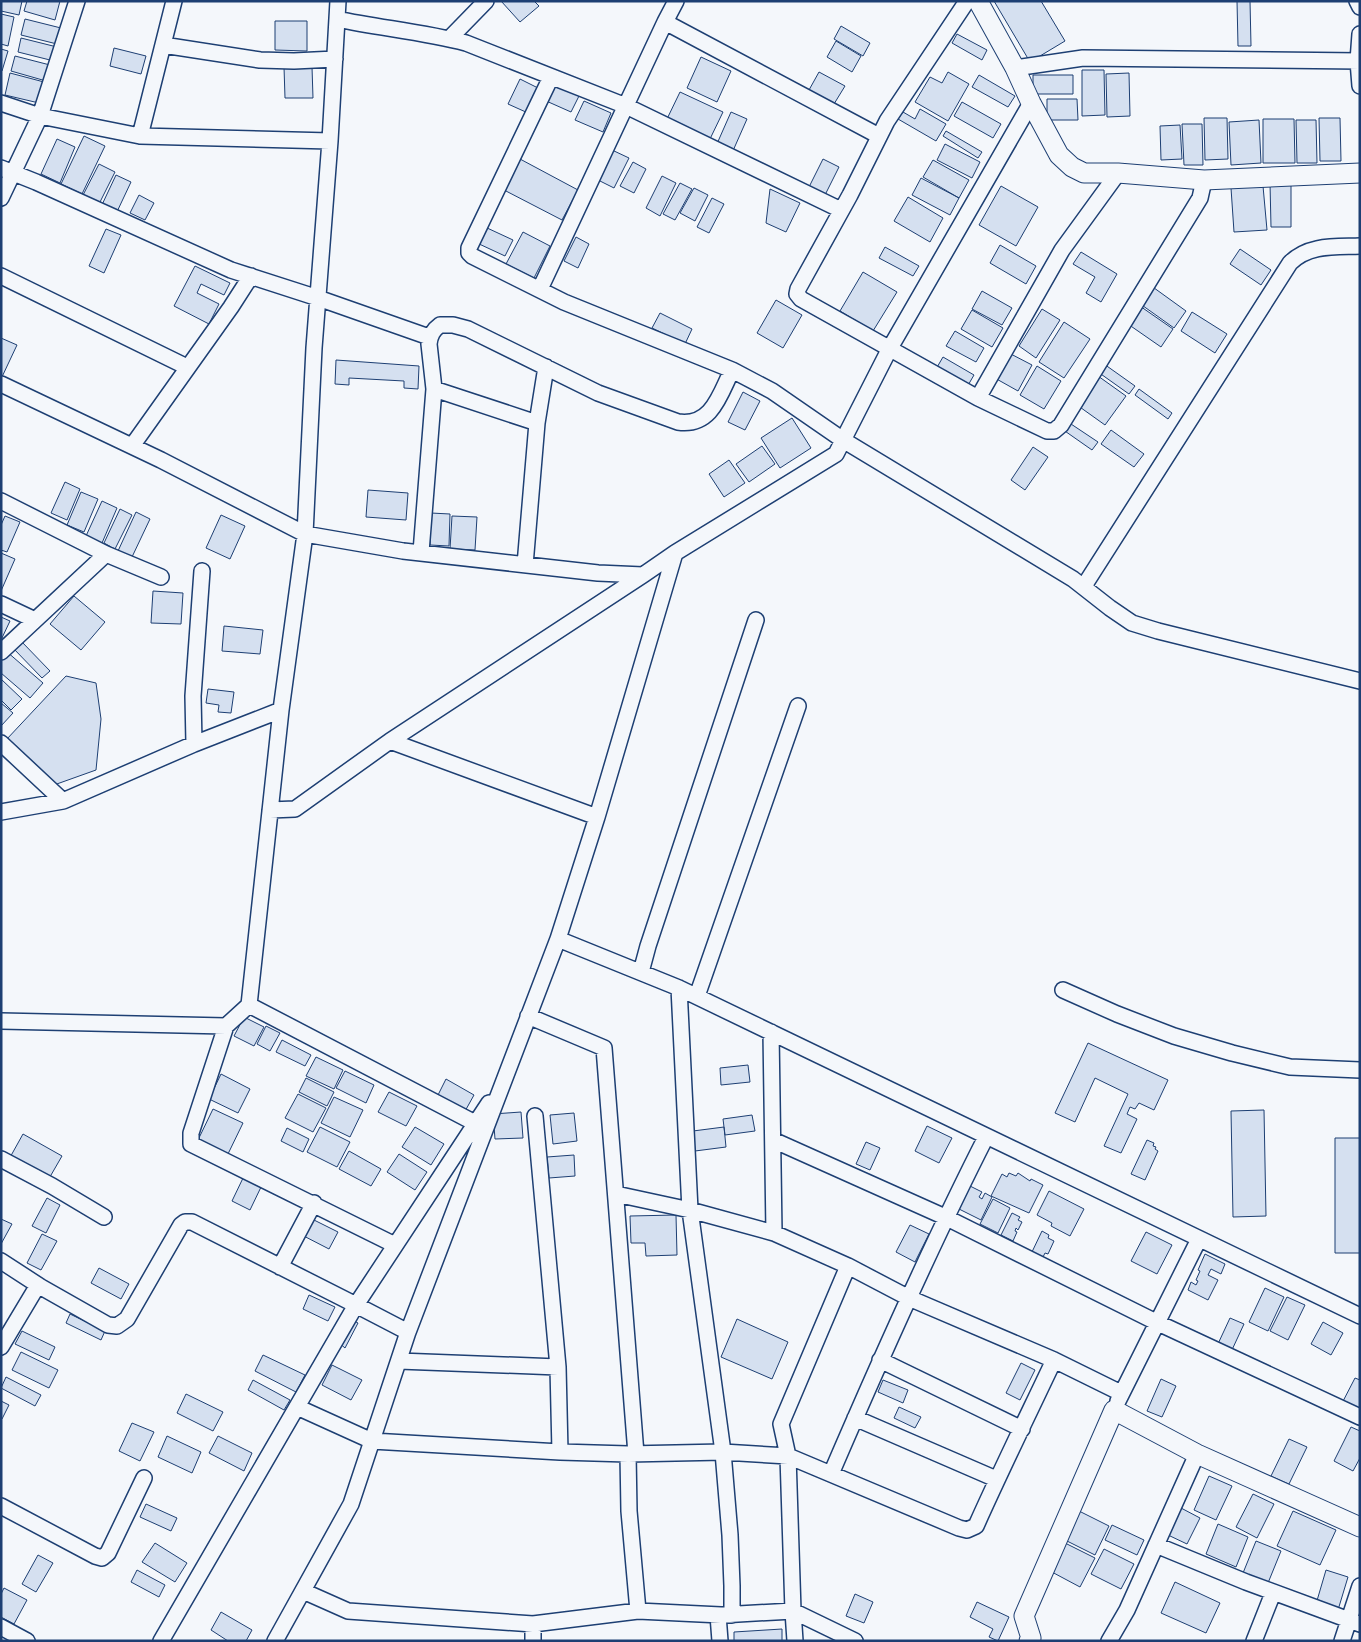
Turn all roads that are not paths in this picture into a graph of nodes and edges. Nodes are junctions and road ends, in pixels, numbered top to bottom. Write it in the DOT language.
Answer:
graph roads {
  1 [pos="77,1"];
  2 [pos="174,1"];
  3 [pos="338,1"];
  4 [pos="486,1"];
  5 [pos="676,1"];
  6 [pos="967,1"];
  7 [pos="978,1"];
  8 [pos="1357,1"];
  9 [pos="1360,7"];
  10 [pos="337,19"];
  11 [pos="665,22"];
  12 [pos="1360,34"];
  13 [pos="449,39"];
  14 [pos="163,45"];
  15 [pos="334,59"];
  16 [pos="1359,61"];
  17 [pos="1015,68"];
  18 [pos="551,76"];
  19 [pos="1360,86"];
  20 [pos="1,103"];
  21 [pos="1031,103"];
  22 [pos="626,106"];
  23 [pos="40,116"];
  24 [pos="140,136"];
  25 [pos="879,136"];
  26 [pos="330,141"];
  27 [pos="7,171"];
  28 [pos="1118,173"];
  29 [pos="1360,174"];
  30 [pos="1204,180"];
  31 [pos="1,198"];
  32 [pos="841,210"];
  33 [pos="1360,246"];
  34 [pos="1,276"];
  35 [pos="251,276"];
  36 [pos="540,289"];
  37 [pos="318,298"];
  38 [pos="429,337"];
  39 [pos="890,348"];
  40 [pos="188,367"];
  41 [pos="546,367"];
  42 [pos="732,370"];
  43 [pos="1,384"];
  44 [pos="434,389"];
  45 [pos="978,398"];
  46 [pos="537,423"];
  47 [pos="843,440"];
  48 [pos="132,446"];
  49 [pos="1,501"];
  50 [pos="305,534"];
  51 [pos="421,552"];
  52 [pos="674,552"];
  53 [pos="106,554"];
  54 [pos="525,565"];
  55 [pos="202,571"];
  56 [pos="643,575"];
  57 [pos="161,577"];
  58 [pos="1084,586"];
  59 [pos="1,604"];
  60 [pos="35,620"];
  61 [pos="756,620"];
  62 [pos="1,652"];
  63 [pos="1360,681"];
  64 [pos="798,706"];
  65 [pos="281,710"];
  66 [pos="390,741"];
  67 [pos="1,743"];
  68 [pos="194,744"];
  69 [pos="63,801"];
  70 [pos="270,810"];
  71 [pos="1,812"];
  72 [pos="597,817"];
  73 [pos="558,939"];
  74 [pos="641,972"];
  75 [pos="679,988"];
  76 [pos="1063,990"];
  77 [pos="697,996"];
  78 [pos="249,1005"];
  79 [pos="528,1016"];
  80 [pos="1,1021"];
  81 [pos="226,1026"];
  82 [pos="771,1032"];
  83 [pos="1360,1070"];
  84 [pos="505,1078"];
  85 [pos="535,1116"];
  86 [pos="475,1124"];
  87 [pos="986,1137"];
  88 [pos="773,1140"];
  89 [pos="1,1159"];
  90 [pos="616,1194"];
  91 [pos="314,1203"];
  92 [pos="690,1210"];
  93 [pos="104,1217"];
  94 [pos="945,1217"];
  95 [pos="774,1233"];
  96 [pos="1199,1239"];
  97 [pos="395,1245"];
  98 [pos="1,1261"];
  99 [pos="848,1266"];
  100 [pos="280,1267"];
  101 [pos="38,1285"];
  102 [pos="909,1298"];
  103 [pos="356,1305"];
  104 [pos="1360,1316"];
  105 [pos="1156,1322"];
  106 [pos="408,1332"];
  107 [pos="1,1347"];
  108 [pos="880,1360"];
  109 [pos="1054,1360"];
  110 [pos="398,1361"];
  111 [pos="558,1366"];
  112 [pos="1121,1393"];
  113 [pos="297,1407"];
  114 [pos="1114,1410"];
  115 [pos="1360,1417"];
  116 [pos="855,1418"];
  117 [pos="1022,1429"];
  118 [pos="372,1441"];
  119 [pos="560,1452"];
  120 [pos="723,1452"];
  121 [pos="632,1454"];
  122 [pos="1197,1454"];
  123 [pos="788,1456"];
  124 [pos="831,1474"];
  125 [pos="144,1478"];
  126 [pos="996,1479"];
  127 [pos="1,1506"];
  128 [pos="1360,1527"];
  129 [pos="1156,1545"];
  130 [pos="1360,1586"];
  131 [pos="303,1591"];
  132 [pos="1273,1593"];
  133 [pos="638,1611"];
  134 [pos="793,1611"];
  135 [pos="725,1615"];
  136 [pos="1354,1622"];
  137 [pos="533,1624"];
  138 [pos="1,1627"];
  139 [pos="1032,1640"];
  140 [pos="27,1641"];
  141 [pos="161,1641"];
  142 [pos="275,1641"];
  143 [pos="533,1641"];
  144 [pos="720,1641"];
  145 [pos="795,1641"];
  146 [pos="855,1641"];
  147 [pos="1110,1641"];
  148 [pos="1254,1641"];
  149 [pos="1342,1641"];
  1 -- 23 [label="street"];
  2 -- 14 [label="street"];
  3 -- 10 [label="street"];
  4 -- 13 [label="street"];
  5 -- 11 [label="street"];
  6 -- 25 [label="street"];
  7 -- 17 [label="street"];
  8 -- 9 [label="street"];
  10 -- 13 [label="street"];
  10 -- 15 [label="street"];
  11 -- 22 [label="street"];
  11 -- 25 [label="street"];
  12 -- 16 [label="street"];
  13 -- 18 [label="street"];
  14 -- 15 [label="street"];
  14 -- 24 [label="street"];
  15 -- 26 [label="street"];
  16 -- 17 [label="street"];
  16 -- 19 [label="street"];
  17 -- 21 [label="street"];
  18 -- 22 [label="street"];
  18 -- 36 [label="street"];
  20 -- 23 [label="street"];
  21 -- 28 [label="street"];
  21 -- 39 [label="street"];
  22 -- 32 [label="street"];
  22 -- 36 [label="street"];
  23 -- 24 [label="street"];
  23 -- 27 [label="street"];
  24 -- 26 [label="street"];
  25 -- 32 [label="street"];
  26 -- 37 [label="street"];
  27 -- 31 [label="street"];
  27 -- 35 [label="street"];
  28 -- 30 [label="street"];
  28 -- 45 [label="street"];
  29 -- 30 [label="street"];
  30 -- 45 [label="street"];
  32 -- 39 [label="street"];
  33 -- 58 [label="street"];
  34 -- 40 [label="street"];
  35 -- 37 [label="street"];
  35 -- 40 [label="street"];
  36 -- 42 [label="street"];
  37 -- 38 [label="street"];
  37 -- 50 [label="street"];
  38 -- 41 [label="street"];
  38 -- 44 [label="street"];
  39 -- 45 [label="street"];
  39 -- 47 [label="street"];
  40 -- 48 [label="street"];
  41 -- 42 [label="street"];
  41 -- 46 [label="street"];
  42 -- 47 [label="street"];
  43 -- 48 [label="street"];
  44 -- 46 [label="street"];
  44 -- 51 [label="street"];
  46 -- 54 [label="street"];
  47 -- 52 [label="street"];
  47 -- 58 [label="street"];
  48 -- 50 [label="street"];
  49 -- 53 [label="street"];
  50 -- 51 [label="street"];
  50 -- 65 [label="street"];
  51 -- 54 [label="street"];
  52 -- 56 [label="street"];
  52 -- 72 [label="street"];
  53 -- 57 [label="street"];
  53 -- 60 [label="street"];
  54 -- 56 [label="street"];
  55 -- 68 [label="street"];
  56 -- 66 [label="street"];
  58 -- 63 [label="street"];
  59 -- 60 [label="street"];
  60 -- 62 [label="street"];
  61 -- 74 [label="street"];
  64 -- 77 [label="street"];
  65 -- 68 [label="street"];
  65 -- 70 [label="street"];
  66 -- 70 [label="street"];
  66 -- 72 [label="street"];
  67 -- 69 [label="street"];
  68 -- 69 [label="street"];
  69 -- 71 [label="street"];
  70 -- 78 [label="street"];
  72 -- 73 [label="street"];
  73 -- 74 [label="street"];
  73 -- 79 [label="street"];
  74 -- 75 [label="street"];
  75 -- 77 [label="street"];
  75 -- 92 [label="street"];
  76 -- 83 [label="street"];
  77 -- 82 [label="street"];
  78 -- 81 [label="street"];
  78 -- 86 [label="street"];
  79 -- 84 [label="street"];
  79 -- 90 [label="street"];
  80 -- 81 [label="street"];
  81 -- 91 [label="street"];
  82 -- 87 [label="street"];
  82 -- 88 [label="street"];
  84 -- 86 [label="street"];
  84 -- 106 [label="street"];
  85 -- 111 [label="street"];
  86 -- 97 [label="street"];
  87 -- 94 [label="street"];
  87 -- 96 [label="street"];
  88 -- 94 [label="street"];
  88 -- 95 [label="street"];
  89 -- 93 [label="street"];
  90 -- 92 [label="street"];
  90 -- 121 [label="street"];
  91 -- 97 [label="street"];
  91 -- 100 [label="street"];
  92 -- 95 [label="street"];
  92 -- 120 [label="street"];
  94 -- 102 [label="street"];
  94 -- 105 [label="street"];
  95 -- 99 [label="street"];
  96 -- 104 [label="street"];
  96 -- 105 [label="street"];
  97 -- 103 [label="street"];
  98 -- 101 [label="street"];
  99 -- 102 [label="street"];
  99 -- 123 [label="street"];
  100 -- 101 [label="street"];
  100 -- 103 [label="street"];
  101 -- 107 [label="street"];
  102 -- 108 [label="street"];
  102 -- 109 [label="street"];
  103 -- 106 [label="street"];
  103 -- 113 [label="street"];
  105 -- 112 [label="street"];
  105 -- 115 [label="street"];
  106 -- 110 [label="street"];
  108 -- 116 [label="street"];
  108 -- 117 [label="street"];
  109 -- 112 [label="street"];
  109 -- 117 [label="street"];
  110 -- 111 [label="street"];
  110 -- 118 [label="street"];
  111 -- 119 [label="street"];
  112 -- 114 [label="street"];
  113 -- 118 [label="street"];
  113 -- 141 [label="street"];
  114 -- 122 [label="street"];
  114 -- 139 [label="street"];
  116 -- 124 [label="street"];
  116 -- 126 [label="street"];
  117 -- 126 [label="street"];
  118 -- 119 [label="street"];
  118 -- 131 [label="street"];
  119 -- 121 [label="street"];
  120 -- 121 [label="street"];
  120 -- 123 [label="street"];
  120 -- 135 [label="street"];
  121 -- 133 [label="street"];
  122 -- 128 [label="street"];
  122 -- 129 [label="street"];
  123 -- 124 [label="street"];
  123 -- 134 [label="street"];
  124 -- 126 [label="street"];
  125 -- 127 [label="street"];
  129 -- 132 [label="street"];
  129 -- 147 [label="street"];
  130 -- 136 [label="street"];
  131 -- 137 [label="street"];
  131 -- 142 [label="street"];
  132 -- 136 [label="street"];
  132 -- 148 [label="street"];
  133 -- 135 [label="street"];
  133 -- 137 [label="street"];
  134 -- 135 [label="street"];
  134 -- 145 [label="street"];
  134 -- 146 [label="street"];
  135 -- 144 [label="street"];
  136 -- 149 [label="street"];
  137 -- 143 [label="street"];
  138 -- 140 [label="street"];
}
